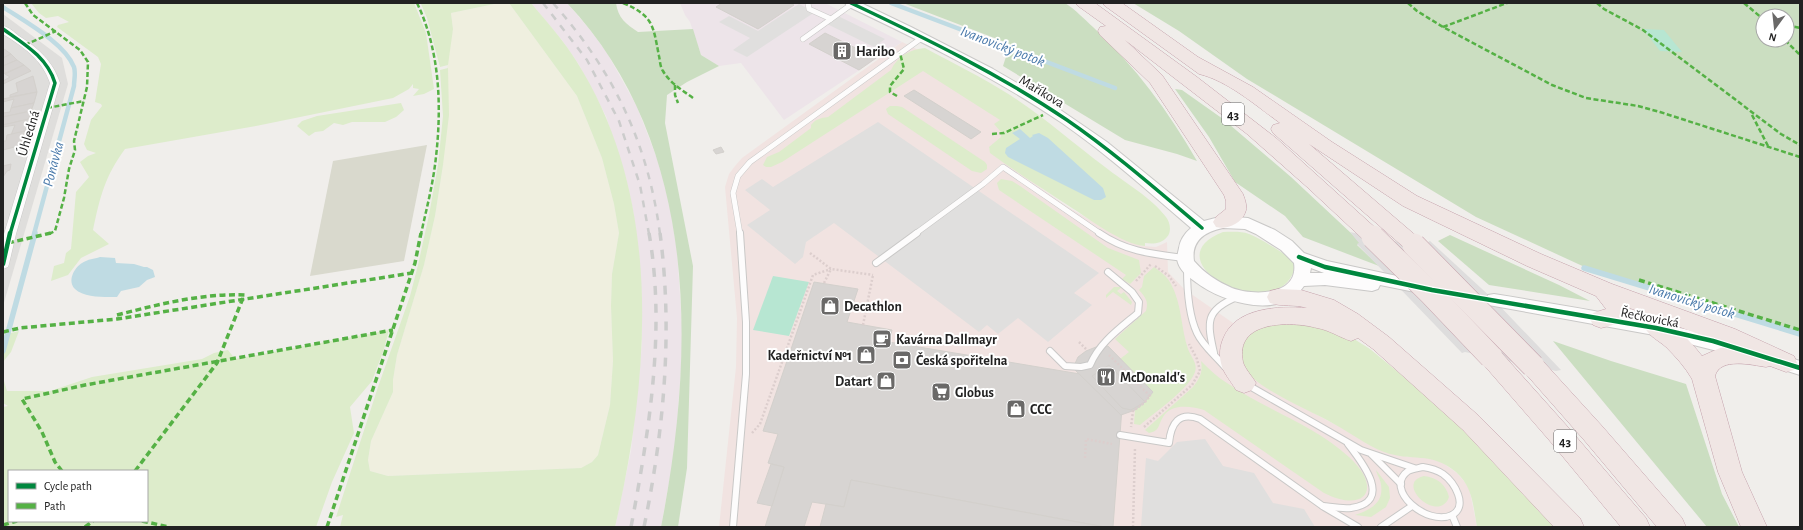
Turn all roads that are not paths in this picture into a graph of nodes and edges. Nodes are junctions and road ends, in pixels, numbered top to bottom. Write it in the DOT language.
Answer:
graph roads {
  1 [pos="808,3"];
  2 [pos="852,3"];
  3 [pos="1077,3"];
  4 [pos="1084,3"];
  5 [pos="1111,3"];
  6 [pos="830,19"];
  7 [pos="3,29"];
  8 [pos="923,37"];
  9 [pos="803,39"];
  10 [pos="1194,61"];
  11 [pos="1223,222"];
  12 [pos="1202,228"];
  13 [pos="1299,257"];
  14 [pos="1186,261"];
  15 [pos="876,263"];
  16 [pos="3,264"];
  17 [pos="1108,272"];
  18 [pos="1300,280"];
  19 [pos="1604,290"];
  20 [pos="1237,297"];
  21 [pos="1278,297"];
  22 [pos="1494,300"];
  23 [pos="1601,319"];
  24 [pos="1656,328"];
  25 [pos="1050,351"];
  26 [pos="1215,354"];
  27 [pos="1793,366"];
  28 [pos="1703,376"];
  29 [pos="1244,383"];
  30 [pos="1445,398"];
  31 [pos="1120,435"];
  32 [pos="1346,441"];
  33 [pos="1370,454"];
  34 [pos="1414,468"];
  35 [pos="1400,484"];
  36 [pos="1323,506"];
  37 [pos="1412,506"];
  38 [pos="1452,515"];
  39 [pos="733,527"];
  40 [pos="1358,527"];
  41 [pos="1381,527"];
  42 [pos="1457,527"];
  43 [pos="1570,527"];
  44 [pos="1636,527"];
  45 [pos="1673,527"];
  46 [pos="1754,527"];
  1 -- 6 [label="lane"];
  2 -- 6 [label="lane"];
  2 -- 8 [label="street, Maříkova"];
  3 -- 11 [label="highway"];
  4 -- 44 [label="highway, 43, bridge"];
  5 -- 10 [label="highway, 43"];
  6 -- 9 [label="lane"];
  7 -- 16 [label="street, Úhledná"];
  8 -- 12 [label="street, Maříkova"];
  8 -- 39 [label="lane"];
  10 -- 19 [label="highway"];
  10 -- 45 [label="highway, 43, bridge"];
  11 -- 12 [label="street"];
  11 -- 13 [label="street"];
  12 -- 14 [label="street"];
  13 -- 18 [label="street"];
  13 -- 18 [label="street"];
  14 -- 15 [label="lane"];
  14 -- 20 [label="street"];
  14 -- 26 [label="lane"];
  17 -- 25 [label="lane"];
  18 -- 21 [label="street"];
  19 -- 23 [label="highway"];
  19 -- 27 [label="highway"];
  20 -- 21 [label="street"];
  20 -- 26 [label="lane"];
  21 -- 30 [label="highway"];
  22 -- 23 [label="street, Řečkovická"];
  23 -- 24 [label="street, Řečkovická"];
  24 -- 27 [label="street, Řečkovická"];
  24 -- 28 [label="highway"];
  26 -- 29 [label="lane"];
  27 -- 28 [label="highway"];
  28 -- 46 [label="highway"];
  29 -- 30 [label="highway"];
  29 -- 32 [label="lane"];
  30 -- 43 [label="highway"];
  31 -- 36 [label="lane"];
  32 -- 33 [label="lane"];
  32 -- 36 [label="lane"];
  33 -- 34 [label="lane"];
  33 -- 35 [label="lane"];
  34 -- 35 [label="lane"];
  34 -- 38 [label="lane"];
  35 -- 37 [label="lane"];
  36 -- 40 [label="lane"];
  37 -- 38 [label="lane"];
  37 -- 41 [label="lane"];
  38 -- 42 [label="lane"];
}
